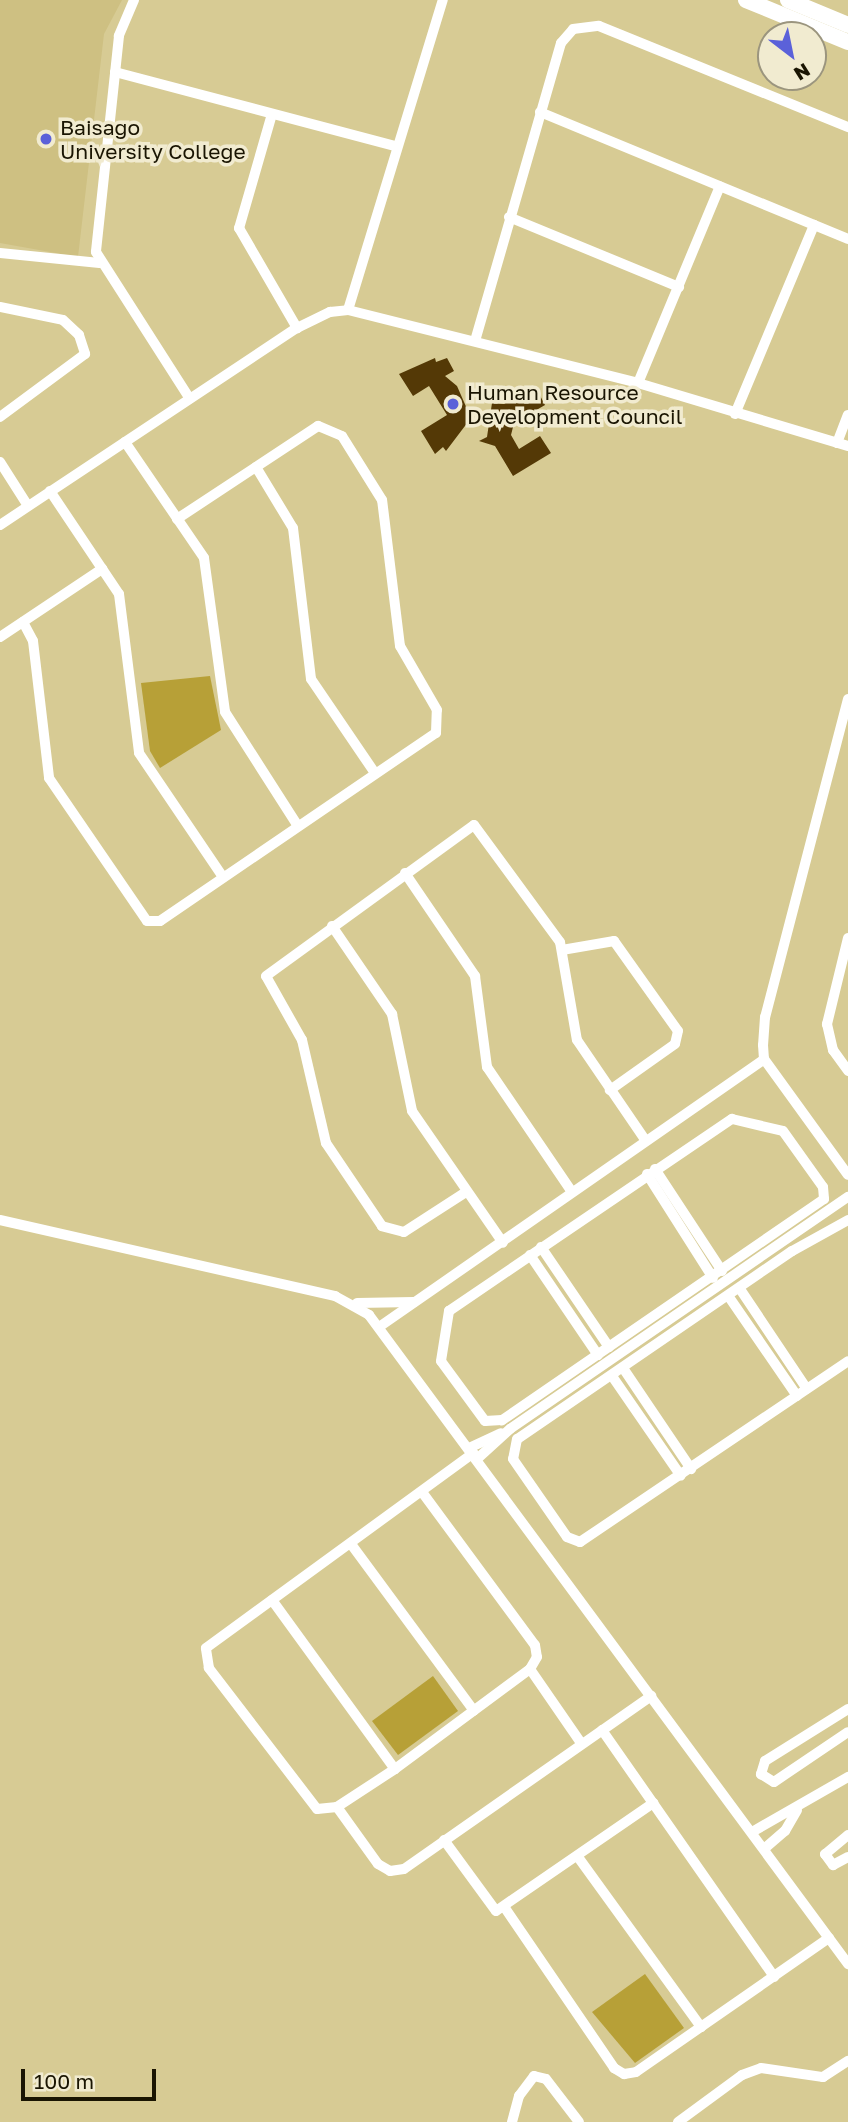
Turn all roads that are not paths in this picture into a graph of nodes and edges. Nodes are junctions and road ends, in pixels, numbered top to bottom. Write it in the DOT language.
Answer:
graph roads {
  1 [pos="134,0"];
  2 [pos="443,0"];
  3 [pos="746,0"];
  4 [pos="788,0"];
  5 [pos="848,25"];
  6 [pos="848,42"];
  7 [pos="115,72"];
  8 [pos="540,112"];
  9 [pos="272,114"];
  10 [pos="848,127"];
  11 [pos="395,146"];
  12 [pos="720,186"];
  13 [pos="509,217"];
  14 [pos="814,225"];
  15 [pos="848,239"];
  16 [pos="0,253"];
  17 [pos="100,263"];
  18 [pos="679,287"];
  19 [pos="0,307"];
  20 [pos="348,310"];
  21 [pos="297,328"];
  22 [pos="475,341"];
  23 [pos="638,383"];
  24 [pos="190,399"];
  25 [pos="735,414"];
  26 [pos="848,415"];
  27 [pos="0,417"];
  28 [pos="125,442"];
  29 [pos="843,444"];
  30 [pos="0,462"];
  31 [pos="256,467"];
  32 [pos="50,491"];
  33 [pos="28,506"];
  34 [pos="177,519"];
  35 [pos="0,525"];
  36 [pos="102,569"];
  37 [pos="23,622"];
  38 [pos="0,637"];
  39 [pos="848,699"];
  40 [pos="374,773"];
  41 [pos="298,826"];
  42 [pos="405,873"];
  43 [pos="223,877"];
  44 [pos="332,926"];
  45 [pos="848,942"];
  46 [pos="562,950"];
  47 [pos="764,1059"];
  48 [pos="848,1072"];
  49 [pos="610,1090"];
  50 [pos="646,1141"];
  51 [pos="651,1172"];
  52 [pos="848,1175"];
  53 [pos="467,1192"];
  54 [pos="572,1192"];
  55 [pos="848,1197"];
  56 [pos="0,1220"];
  57 [pos="848,1220"];
  58 [pos="782,1237"];
  59 [pos="503,1243"];
  60 [pos="541,1247"];
  61 [pos="792,1251"];
  62 [pos="530,1255"];
  63 [pos="717,1274"];
  64 [pos="740,1289"];
  65 [pos="729,1297"];
  66 [pos="351,1301"];
  67 [pos="417,1302"];
  68 [pos="664,1317"];
  69 [pos="379,1327"];
  70 [pos="675,1332"];
  71 [pos="609,1347"];
  72 [pos="598,1354"];
  73 [pos="848,1361"];
  74 [pos="623,1368"];
  75 [pos="612,1376"];
  76 [pos="807,1389"];
  77 [pos="797,1396"];
  78 [pos="547,1397"];
  79 [pos="558,1412"];
  80 [pos="473,1453"];
  81 [pos="691,1469"];
  82 [pos="681,1476"];
  83 [pos="422,1492"];
  84 [pos="351,1544"];
  85 [pos="272,1600"];
  86 [pos="530,1669"];
  87 [pos="651,1696"];
  88 [pos="848,1709"];
  89 [pos="474,1711"];
  90 [pos="603,1730"];
  91 [pos="848,1732"];
  92 [pos="581,1743"];
  93 [pos="395,1769"];
  94 [pos="848,1777"];
  95 [pos="653,1803"];
  96 [pos="337,1807"];
  97 [pos="797,1810"];
  98 [pos="752,1832"];
  99 [pos="848,1835"];
  100 [pos="444,1840"];
  101 [pos="764,1850"];
  102 [pos="578,1857"];
  103 [pos="848,1857"];
  104 [pos="505,1908"];
  105 [pos="829,1938"];
  106 [pos="848,1964"];
  107 [pos="774,1977"];
  108 [pos="701,2027"];
  109 [pos="848,2061"];
  110 [pos="512,2122"];
  111 [pos="579,2122"];
  112 [pos="678,2122"];
  1 -- 7 [label="street"];
  2 -- 11 [label="street"];
  3 -- 6 [label="main road"];
  4 -- 5 [label="main road"];
  7 -- 9 [label="street"];
  7 -- 17 [label="street"];
  8 -- 10 [label="street"];
  8 -- 12 [label="street"];
  8 -- 13 [label="street"];
  9 -- 11 [label="street"];
  9 -- 21 [label="street"];
  11 -- 20 [label="street"];
  12 -- 14 [label="street"];
  12 -- 18 [label="street"];
  13 -- 18 [label="street"];
  13 -- 22 [label="street"];
  14 -- 15 [label="street"];
  14 -- 25 [label="street"];
  16 -- 17 [label="street"];
  17 -- 24 [label="street"];
  18 -- 23 [label="street"];
  19 -- 27 [label="street"];
  20 -- 21 [label="street"];
  20 -- 22 [label="street"];
  21 -- 24 [label="street"];
  22 -- 23 [label="street"];
  23 -- 25 [label="street"];
  24 -- 28 [label="street"];
  25 -- 29 [label="street"];
  26 -- 29 [label="street"];
  28 -- 32 [label="street"];
  28 -- 34 [label="street"];
  30 -- 33 [label="street"];
  31 -- 34 [label="street"];
  31 -- 40 [label="street"];
  31 -- 40 [label="street"];
  32 -- 33 [label="street"];
  32 -- 36 [label="street"];
  33 -- 35 [label="street"];
  34 -- 41 [label="street"];
  36 -- 37 [label="street"];
  36 -- 43 [label="street"];
  37 -- 38 [label="street"];
  37 -- 43 [label="street"];
  39 -- 47 [label="street"];
  40 -- 41 [label="street"];
  41 -- 43 [label="street"];
  42 -- 44 [label="street"];
  42 -- 46 [label="street"];
  42 -- 54 [label="street"];
  44 -- 53 [label="street"];
  44 -- 53 [label="street"];
  45 -- 48 [label="street"];
  46 -- 49 [label="street"];
  46 -- 49 [label="street"];
  47 -- 50 [label="street"];
  47 -- 52 [label="street"];
  49 -- 50 [label="street"];
  50 -- 54 [label="street"];
  51 -- 58 [label="street"];
  51 -- 60 [label="street"];
  51 -- 63 [label="street"];
  53 -- 59 [label="street"];
  54 -- 59 [label="street"];
  55 -- 58 [label="street"];
  56 -- 66 [label="street"];
  57 -- 61 [label="street"];
  58 -- 61 [label="street"];
  58 -- 63 [label="street"];
  58 -- 68 [label="street"];
  59 -- 67 [label="street"];
  60 -- 62 [label="street"];
  60 -- 71 [label="street"];
  61 -- 64 [label="street"];
  62 -- 72 [label="street"];
  62 -- 78 [label="street"];
  63 -- 68 [label="street"];
  64 -- 65 [label="street"];
  64 -- 76 [label="street"];
  65 -- 70 [label="street"];
  65 -- 77 [label="street"];
  66 -- 67 [label="street"];
  66 -- 69 [label="street"];
  67 -- 69 [label="street"];
  68 -- 70 [label="street"];
  68 -- 71 [label="street"];
  68 -- 78 [label="street"];
  69 -- 80 [label="street"];
  70 -- 74 [label="street"];
  71 -- 72 [label="street"];
  72 -- 78 [label="street"];
  73 -- 76 [label="street"];
  74 -- 75 [label="street"];
  74 -- 81 [label="street"];
  75 -- 79 [label="street"];
  75 -- 82 [label="street"];
  76 -- 77 [label="street"];
  77 -- 81 [label="street"];
  78 -- 79 [label="street"];
  78 -- 80 [label="street"];
  79 -- 82 [label="street"];
  80 -- 83 [label="street"];
  80 -- 87 [label="street"];
  81 -- 82 [label="street"];
  83 -- 84 [label="street"];
  83 -- 86 [label="street"];
  84 -- 85 [label="street"];
  84 -- 89 [label="street"];
  85 -- 93 [label="street"];
  85 -- 96 [label="street"];
  86 -- 89 [label="street"];
  86 -- 92 [label="street"];
  87 -- 90 [label="street"];
  87 -- 98 [label="street"];
  88 -- 91 [label="street"];
  89 -- 93 [label="street"];
  90 -- 92 [label="street"];
  90 -- 95 [label="street"];
  92 -- 100 [label="street"];
  93 -- 96 [label="street"];
  94 -- 97 [label="street"];
  95 -- 102 [label="street"];
  95 -- 107 [label="street"];
  96 -- 100 [label="street"];
  97 -- 98 [label="street"];
  97 -- 101 [label="street"];
  98 -- 101 [label="street"];
  99 -- 103 [label="street"];
  100 -- 104 [label="street"];
  101 -- 105 [label="street"];
  102 -- 104 [label="street"];
  102 -- 108 [label="street"];
  104 -- 108 [label="street"];
  105 -- 106 [label="street"];
  105 -- 107 [label="street"];
  107 -- 108 [label="street"];
  109 -- 112 [label="street"];
  110 -- 111 [label="street"];
}
